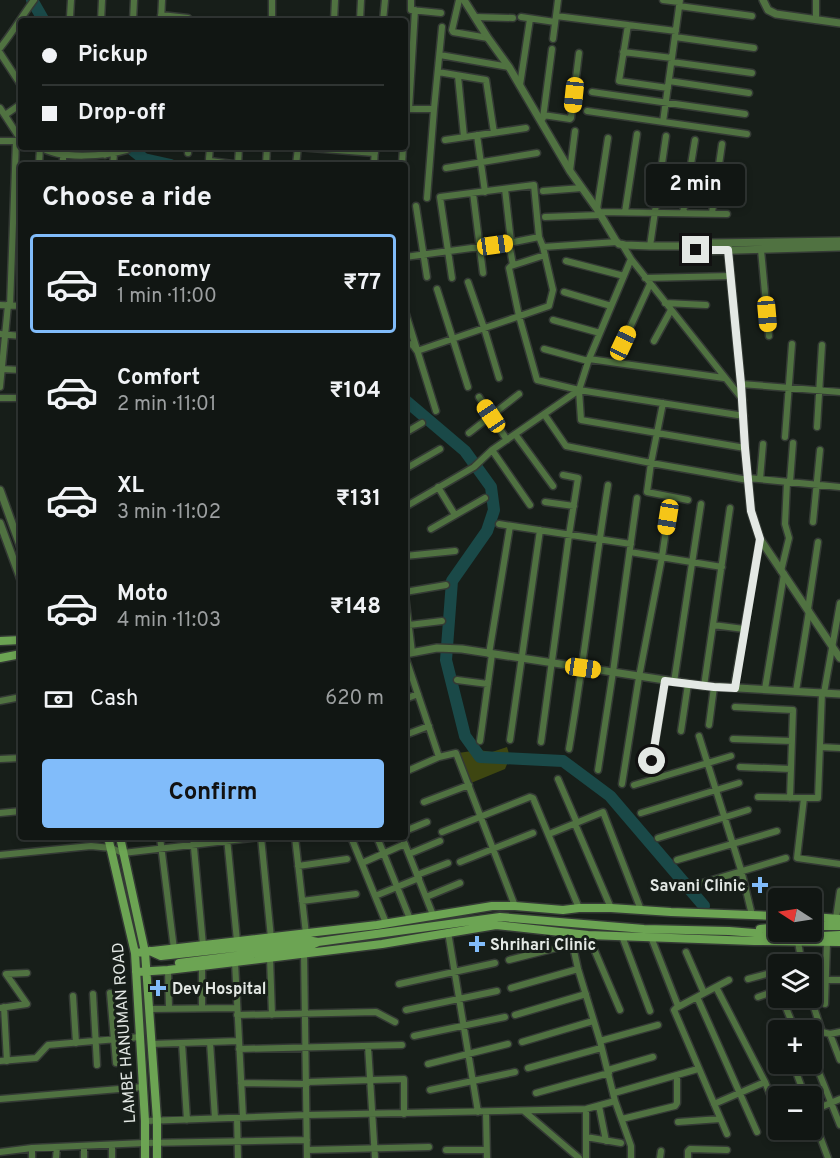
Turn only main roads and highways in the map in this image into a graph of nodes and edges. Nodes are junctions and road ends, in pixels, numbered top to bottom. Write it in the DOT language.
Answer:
graph roads {
  1 [pos="18,639"];
  2 [pos="0,641"];
  3 [pos="18,655"];
  4 [pos="0,658"];
  5 [pos="109,840"];
  6 [pos="121,840"];
  7 [pos="563,910"];
  8 [pos="768,916"];
  9 [pos="822,919"];
  10 [pos="839,921"];
  11 [pos="562,922"];
  12 [pos="822,924"];
  13 [pos="768,928"];
  14 [pos="729,931"];
  15 [pos="566,933"];
  16 [pos="840,935"];
  17 [pos="318,942"];
  18 [pos="840,942"];
  19 [pos="147,952"];
  20 [pos="135,953"];
  21 [pos="151,971"];
  22 [pos="136,972"];
  23 [pos="145,1158"];
  24 [pos="157,1158"];
  1 -- 2 [label="main road"];
  3 -- 4 [label="main road"];
  5 -- 20 [label="main road, LAMBE HANUMAN ROAD"];
  6 -- 19 [label="main road, LAMBE HANUMAN ROAD"];
  7 -- 8 [label="main road"];
  7 -- 11 [label="main road"];
  7 -- 19 [label="main road"];
  9 -- 10 [label="main road"];
  10 -- 12 [label="main road"];
  11 -- 14 [label="main road"];
  11 -- 15 [label="main road"];
  11 -- 17 [label="main road"];
  13 -- 14 [label="main road"];
  14 -- 16 [label="main road"];
  15 -- 18 [label="main road"];
  15 -- 21 [label="main road"];
  17 -- 19 [label="main road"];
  17 -- 21 [label="main road"];
  19 -- 20 [label="main road"];
  19 -- 21 [label="main road, LAMBE HANUMAN ROAD"];
  20 -- 22 [label="main road, LAMBE HANUMAN ROAD"];
  21 -- 22 [label="main road"];
  21 -- 24 [label="main road, LAMBE HANUMAN ROAD"];
  22 -- 23 [label="main road, LAMBE HANUMAN ROAD"];
}
